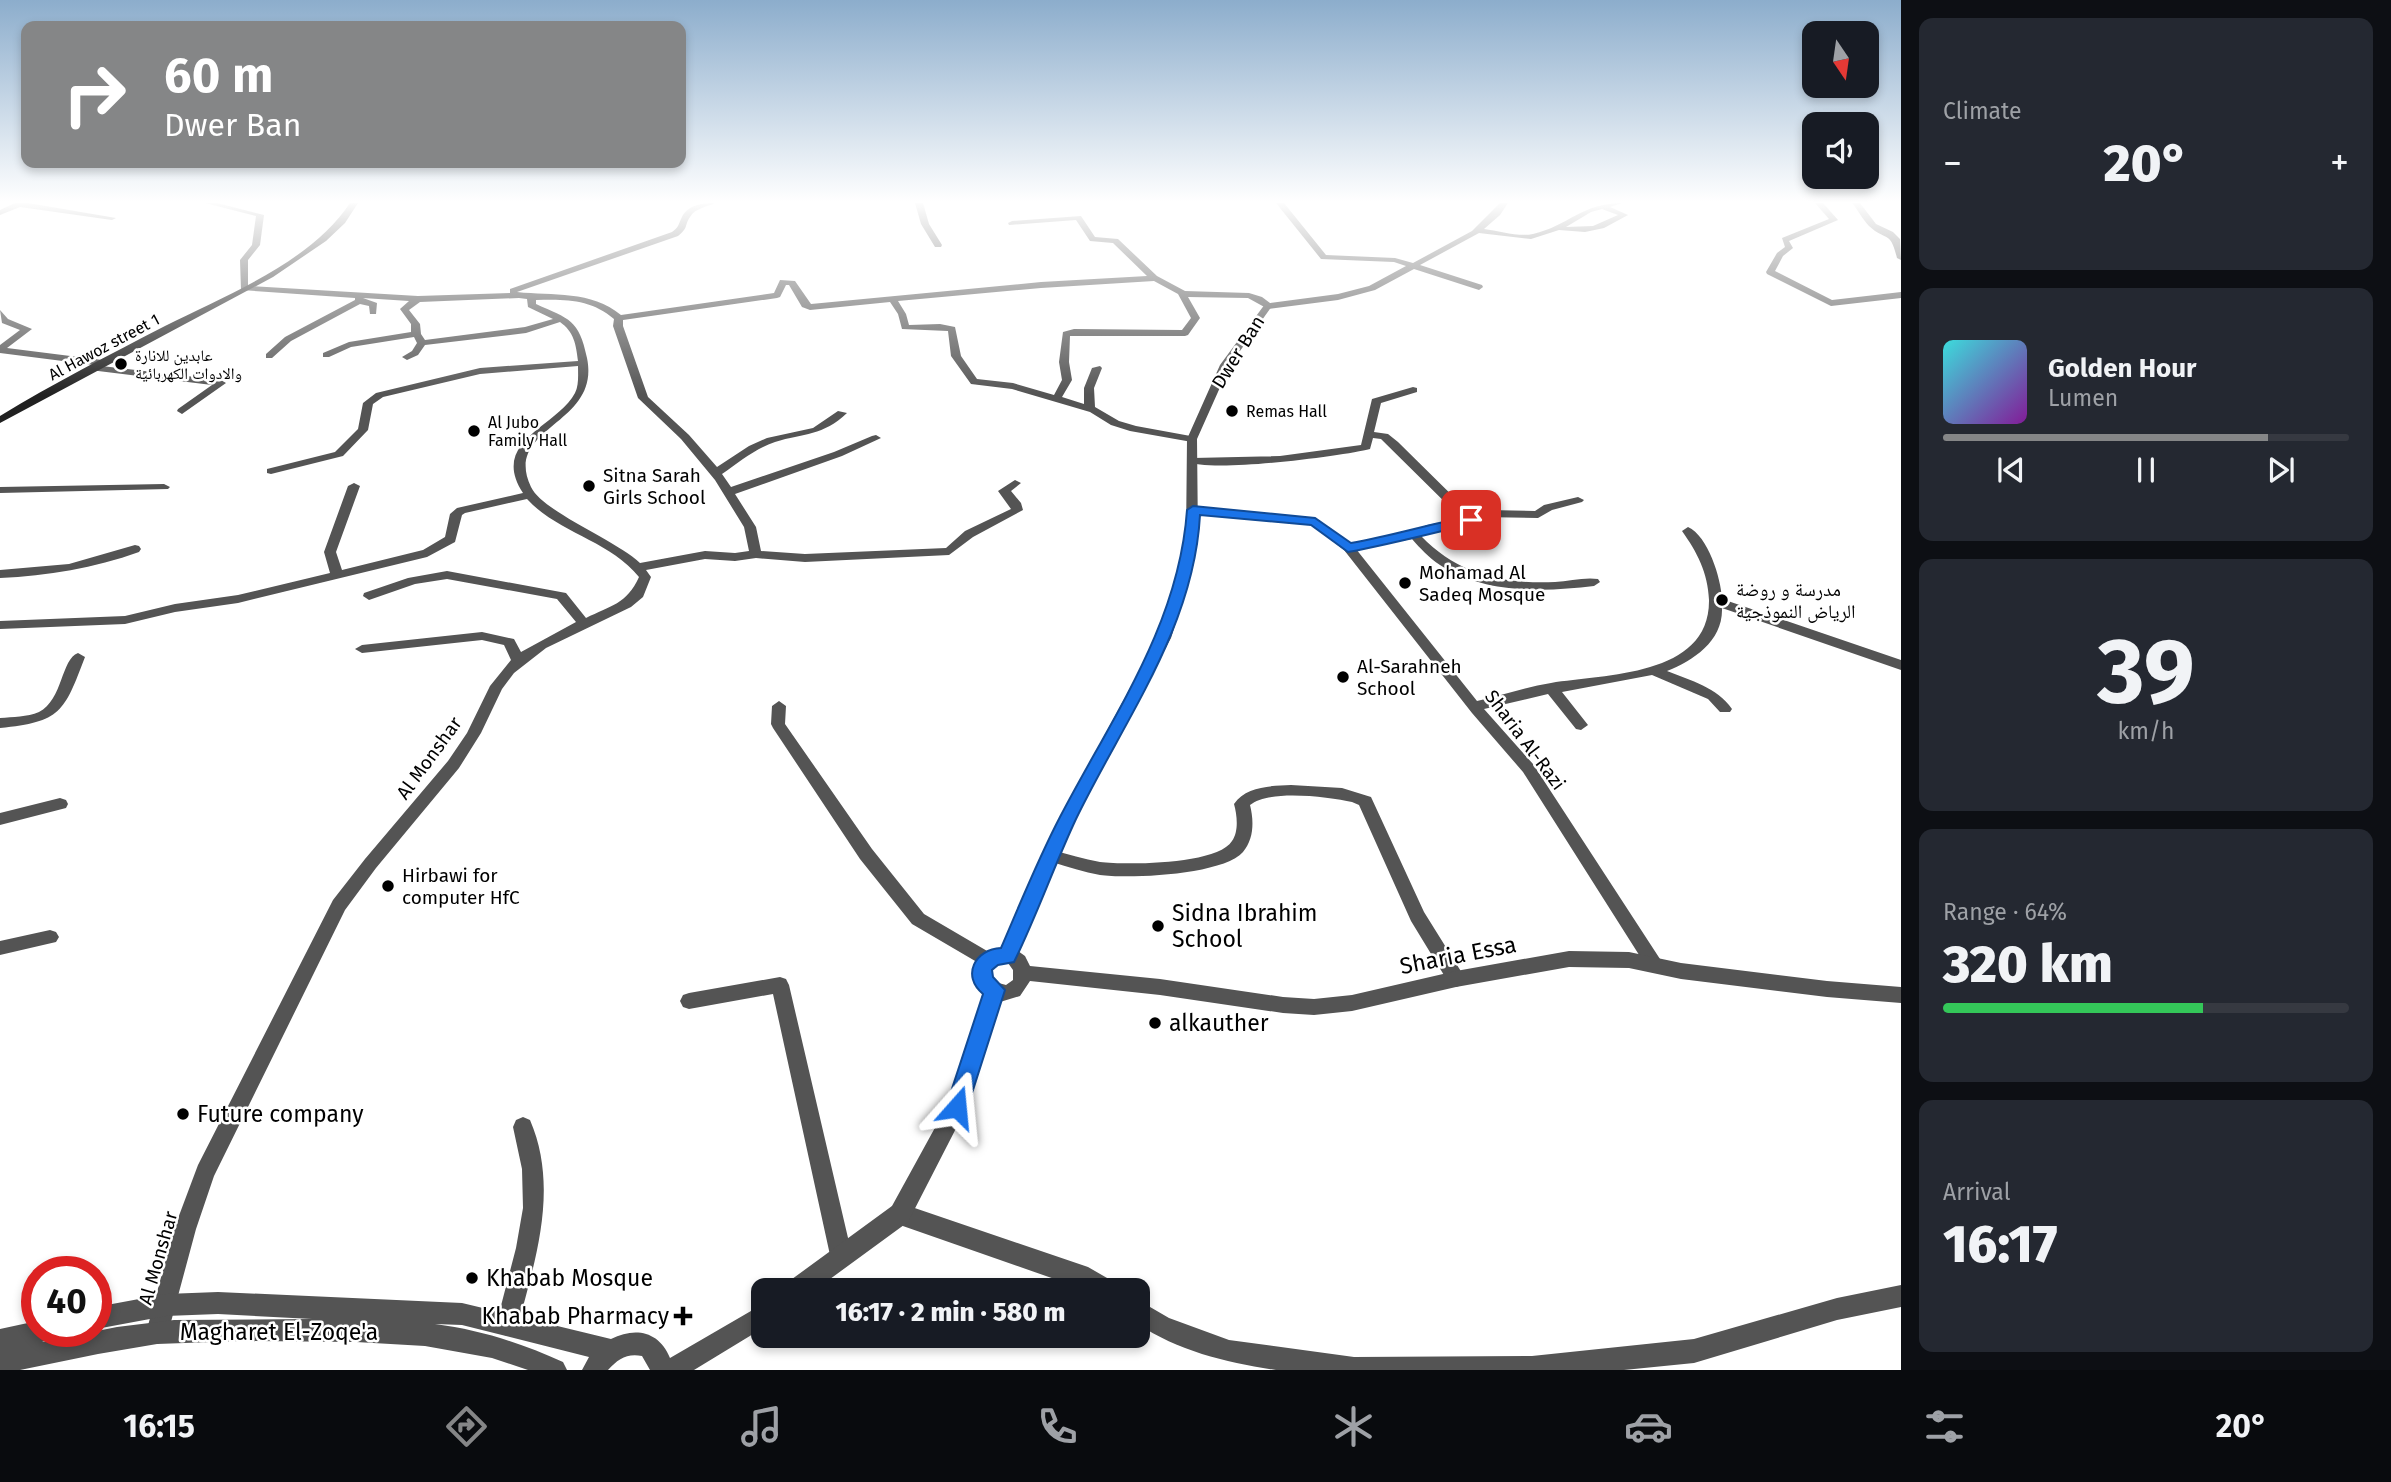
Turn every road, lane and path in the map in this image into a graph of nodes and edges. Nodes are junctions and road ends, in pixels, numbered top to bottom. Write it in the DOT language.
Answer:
graph roads {
  1 [pos="244,267"];
  2 [pos="279,267"];
  3 [pos="588,267"];
  4 [pos="1142,267"];
  5 [pos="1413,267"];
  6 [pos="1773,267"];
  7 [pos="1154,278"];
  8 [pos="1479,287"];
  9 [pos="244,288"];
  10 [pos="1181,292"];
  11 [pos="1901,295"];
  12 [pos="499,296"];
  13 [pos="532,297"];
  14 [pos="359,299"];
  15 [pos="418,299"];
  16 [pos="892,299"];
  17 [pos="1268,306"];
  18 [pos="373,312"];
  19 [pos="0,313"];
  20 [pos="619,318"];
  21 [pos="561,319"];
  22 [pos="419,338"];
  23 [pos="0,350"];
  24 [pos="326,355"];
  25 [pos="269,356"];
  26 [pos="407,357"];
  27 [pos="584,363"];
  28 [pos="98,365"];
  29 [pos="1097,368"];
  30 [pos="1413,390"];
  31 [pos="1057,398"];
  32 [pos="1090,409"];
  33 [pos="181,411"];
  34 [pos="842,413"];
  35 [pos="1,418"];
  36 [pos="1370,435"];
  37 [pos="876,438"];
  38 [pos="1192,439"];
  39 [pos="1193,461"];
  40 [pos="271,471"];
  41 [pos="716,473"];
  42 [pos="1015,484"];
  43 [pos="354,486"];
  44 [pos="164,487"];
  45 [pos="0,490"];
  46 [pos="729,492"];
  47 [pos="529,495"];
  48 [pos="1578,500"];
  49 [pos="1193,510"];
  50 [pos="1471,520"];
  51 [pos="1688,531"];
  52 [pos="1413,534"];
  53 [pos="1348,547"];
  54 [pos="135,549"];
  55 [pos="755,554"];
  56 [pos="639,567"];
  57 [pos="0,573"];
  58 [pos="337,574"];
  59 [pos="1594,582"];
  60 [pos="369,596"];
  61 [pos="1718,602"];
  62 [pos="584,624"];
  63 [pos="0,625"];
  64 [pos="362,649"];
  65 [pos="78,657"];
  66 [pos="518,661"];
  67 [pos="1901,664"];
  68 [pos="1654,671"];
  69 [pos="1551,688"];
  70 [pos="779,706"];
  71 [pos="1476,706"];
  72 [pos="1725,709"];
  73 [pos="0,723"];
  74 [pos="1581,724"];
  75 [pos="60,804"];
  76 [pos="0,819"];
  77 [pos="1052,856"];
  78 [pos="50,937"];
  79 [pos="0,948"];
  80 [pos="1007,956"];
  81 [pos="988,960"];
  82 [pos="1654,964"];
  83 [pos="1024,973"];
  84 [pos="1456,979"];
  85 [pos="995,990"];
  86 [pos="1901,995"];
  87 [pos="689,1001"];
  88 [pos="523,1127"];
  89 [pos="900,1214"];
  90 [pos="841,1255"];
  91 [pos="811,1278"];
  92 [pos="1088,1278"];
  93 [pos="1901,1296"];
  94 [pos="166,1305"];
  95 [pos="112,1315"];
  96 [pos="1150,1319"];
  97 [pos="751,1322"];
  98 [pos="507,1325"];
  99 [pos="156,1333"];
  100 [pos="21,1336"];
  101 [pos="0,1341"];
  102 [pos="610,1350"];
  103 [pos="0,1363"];
  104 [pos="555,1370"];
  105 [pos="594,1370"];
  106 [pos="662,1370"];
  107 [pos="672,1370"];
  1 -- 9 [label="street"];
  2 -- 9 [label="main road, Al Hawoz street 1"];
  3 -- 12 [label="street"];
  4 -- 7 [label="street"];
  5 -- 8 [label="street"];
  5 -- 17 [label="street, Dwer Ban"];
  6 -- 11 [label="street"];
  7 -- 10 [label="street"];
  7 -- 16 [label="street"];
  9 -- 14 [label="street"];
  9 -- 28 [label="main road, Al Hawoz street 1"];
  10 -- 17 [label="street"];
  10 -- 31 [label="street"];
  12 -- 13 [label="street"];
  12 -- 15 [label="street"];
  13 -- 20 [label="street"];
  13 -- 21 [label="street"];
  14 -- 15 [label="street"];
  14 -- 18 [label="street"];
  14 -- 25 [label="street"];
  15 -- 22 [label="street"];
  16 -- 20 [label="street"];
  16 -- 31 [label="street"];
  17 -- 38 [label="street, Dwer Ban"];
  19 -- 23 [label="street"];
  20 -- 41 [label="street"];
  21 -- 22 [label="street"];
  21 -- 27 [label="street"];
  22 -- 24 [label="street"];
  22 -- 26 [label="street"];
  23 -- 28 [label="street"];
  27 -- 40 [label="street"];
  27 -- 47 [label="street"];
  28 -- 33 [label="street"];
  28 -- 35 [label="main road, Al Hawoz street 1"];
  29 -- 32 [label="street"];
  30 -- 36 [label="street"];
  31 -- 32 [label="street"];
  32 -- 38 [label="street"];
  34 -- 41 [label="street"];
  36 -- 39 [label="street"];
  36 -- 50 [label="street"];
  37 -- 46 [label="street"];
  38 -- 39 [label="street, Dwer Ban"];
  39 -- 49 [label="street, Dwer Ban"];
  41 -- 46 [label="street"];
  42 -- 55 [label="street"];
  43 -- 58 [label="street"];
  44 -- 45 [label="street"];
  46 -- 55 [label="street"];
  47 -- 56 [label="street"];
  47 -- 58 [label="street"];
  48 -- 50 [label="street"];
  49 -- 53 [label="street, Sharia Al-Razi"];
  49 -- 77 [label="street, Dwer Ban"];
  50 -- 52 [label="street"];
  51 -- 61 [label="street"];
  52 -- 53 [label="street"];
  52 -- 59 [label="street"];
  53 -- 71 [label="street, Sharia Al-Razi"];
  54 -- 57 [label="street"];
  55 -- 56 [label="street"];
  56 -- 62 [label="street, Al Monshar"];
  58 -- 63 [label="street"];
  60 -- 62 [label="street"];
  61 -- 67 [label="street"];
  61 -- 68 [label="street"];
  62 -- 66 [label="street, Al Monshar"];
  64 -- 66 [label="street"];
  65 -- 73 [label="street"];
  66 -- 94 [label="street, Al Monshar"];
  68 -- 69 [label="street"];
  68 -- 72 [label="street"];
  69 -- 71 [label="street"];
  69 -- 74 [label="street"];
  70 -- 81 [label="street"];
  71 -- 82 [label="street, Sharia Al-Razi"];
  75 -- 76 [label="street"];
  77 -- 80 [label="street, Dwer Ban"];
  77 -- 84 [label="street"];
  78 -- 79 [label="street"];
  80 -- 81 [label="street"];
  80 -- 83 [label="street"];
  81 -- 85 [label="street"];
  82 -- 84 [label="street, Sharia Essa"];
  82 -- 86 [label="street, Sharia Essa"];
  83 -- 84 [label="street, Sharia Essa"];
  83 -- 85 [label="street"];
  85 -- 89 [label="street"];
  87 -- 90 [label="street"];
  88 -- 98 [label="street"];
  89 -- 90 [label="street"];
  89 -- 92 [label="street"];
  90 -- 91 [label="street"];
  93 -- 96 [label="street"];
  94 -- 95 [label="street, Magharet El-Zoqe'a"];
  94 -- 98 [label="street, Magharet El-Zoqe'a"];
  94 -- 99 [label="street, Al Monshar"];
  97 -- 107 [label="street"];
  98 -- 102 [label="street, Magharet El-Zoqe'a"];
  99 -- 103 [label="street, Magharet El-Zoqe'a"];
  99 -- 104 [label="street, Magharet El-Zoqe'a"];
  100 -- 101 [label="street"];
  102 -- 105 [label="street"];
  102 -- 106 [label="street"];
}
